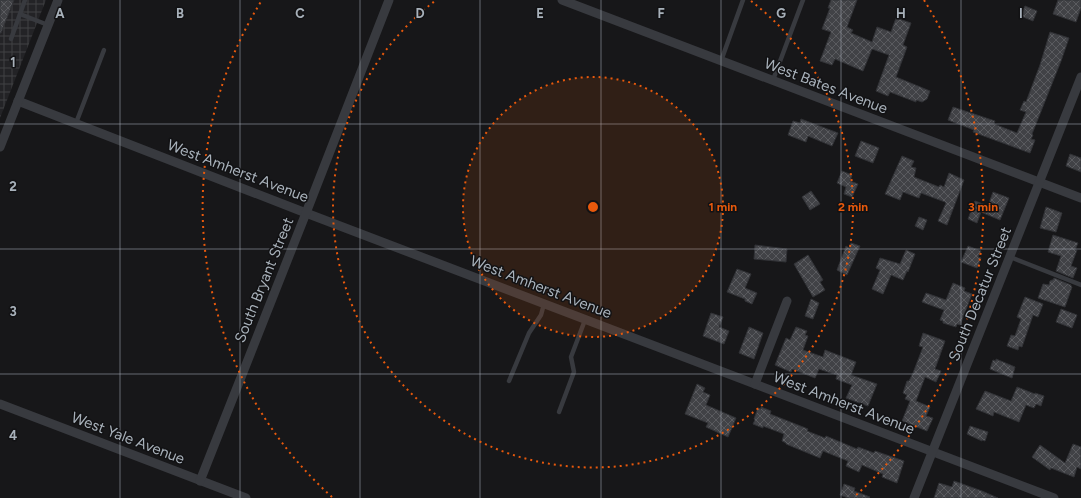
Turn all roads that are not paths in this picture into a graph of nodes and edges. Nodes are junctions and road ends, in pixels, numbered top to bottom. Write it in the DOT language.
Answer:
graph roads {
  1 [pos="26,0"];
  2 [pos="58,0"];
  3 [pos="389,0"];
  4 [pos="562,0"];
  5 [pos="743,0"];
  6 [pos="803,0"];
  7 [pos="20,14"];
  8 [pos="48,25"];
  9 [pos="11,39"];
  10 [pos="104,50"];
  11 [pos="721,61"];
  12 [pos="1081,77"];
  13 [pos="773,80"];
  14 [pos="18,101"];
  15 [pos="76,124"];
  16 [pos="0,147"];
  17 [pos="1040,182"];
  18 [pos="1081,198"];
  19 [pos="306,213"];
  20 [pos="1010,257"];
  21 [pos="1081,285"];
  22 [pos="787,301"];
  23 [pos="544,304"];
  24 [pos="586,319"];
  25 [pos="509,381"];
  26 [pos="755,384"];
  27 [pos="0,404"];
  28 [pos="559,412"];
  29 [pos="932,452"];
  30 [pos="200,480"];
  31 [pos="246,498"];
  32 [pos="914,498"];
  33 [pos="1054,498"];
  1 -- 7 [label="lane"];
  2 -- 8 [label="street"];
  3 -- 19 [label="street, South Bryant Street"];
  4 -- 11 [label="street, West Bates Avenue"];
  5 -- 11 [label="lane"];
  6 -- 13 [label="lane"];
  7 -- 8 [label="lane"];
  7 -- 9 [label="lane"];
  8 -- 14 [label="street"];
  10 -- 15 [label="lane"];
  11 -- 13 [label="street, West Bates Avenue"];
  12 -- 17 [label="street, South Decatur Street"];
  13 -- 17 [label="street, West Bates Avenue"];
  14 -- 15 [label="street, West Amherst Avenue"];
  14 -- 16 [label="street"];
  15 -- 19 [label="street, West Amherst Avenue"];
  17 -- 18 [label="street, West Bates Avenue"];
  17 -- 20 [label="street, South Decatur Street"];
  19 -- 23 [label="street, West Amherst Avenue"];
  19 -- 30 [label="street, South Bryant Street"];
  20 -- 21 [label="lane"];
  20 -- 29 [label="street, South Decatur Street"];
  22 -- 26 [label="street"];
  23 -- 24 [label="street, West Amherst Avenue"];
  23 -- 25 [label="lane"];
  24 -- 26 [label="street, West Amherst Avenue"];
  24 -- 28 [label="lane"];
  26 -- 29 [label="street, West Amherst Avenue"];
  27 -- 30 [label="street, West Yale Avenue"];
  29 -- 32 [label="street, South Decatur Street"];
  29 -- 33 [label="street, West Amherst Avenue"];
  30 -- 31 [label="street, West Yale Avenue"];
}
